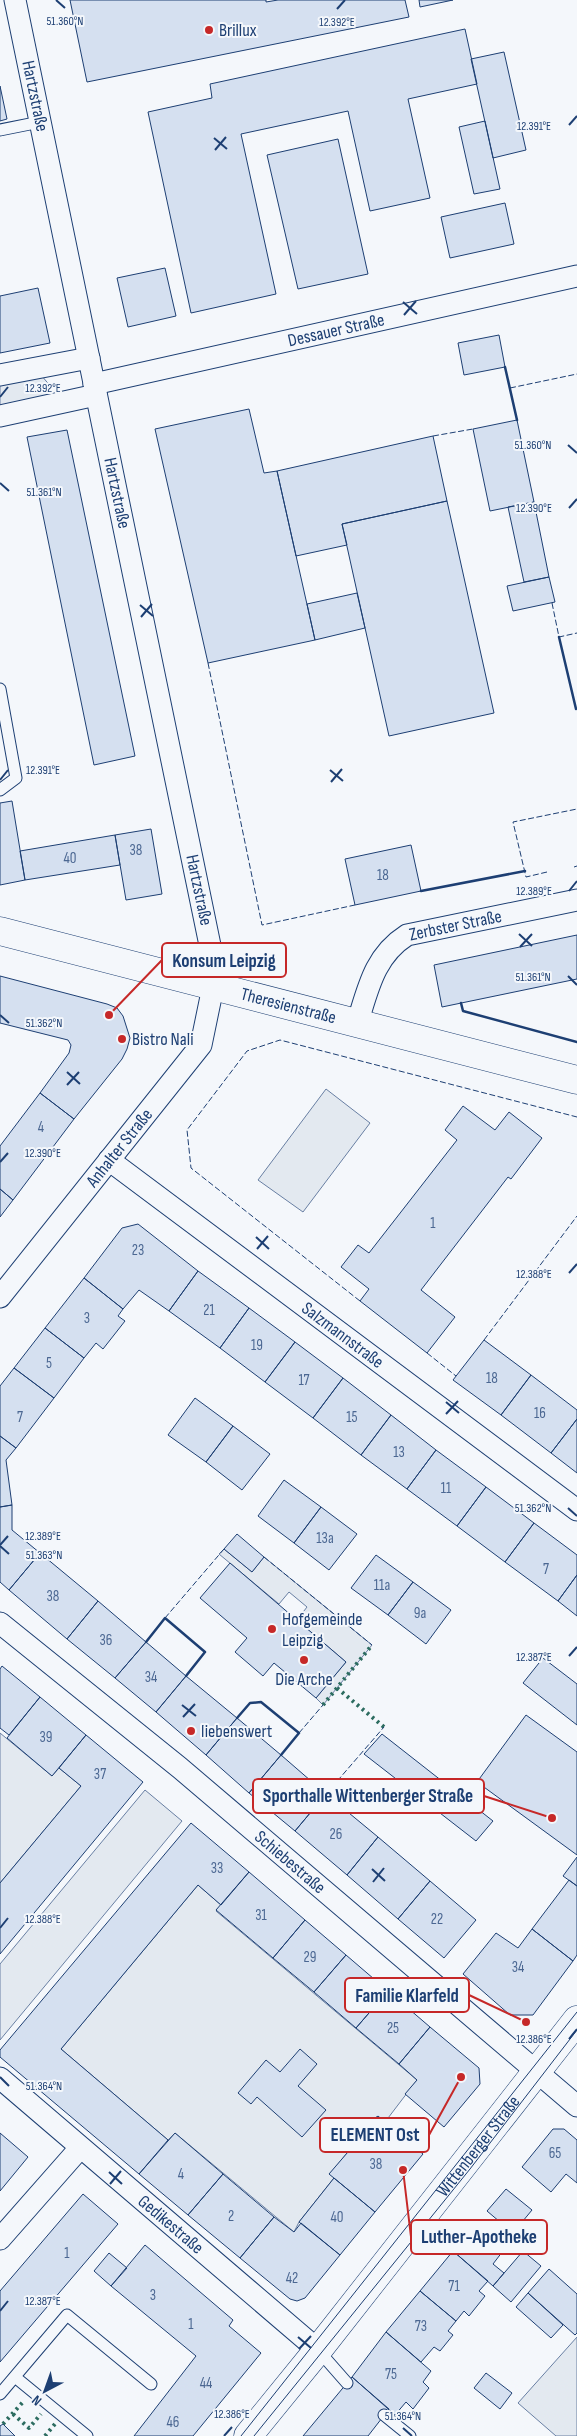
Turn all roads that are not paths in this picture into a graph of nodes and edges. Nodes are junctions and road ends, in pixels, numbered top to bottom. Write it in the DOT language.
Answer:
graph roads {
  1 [pos="15,0"];
  2 [pos="40,122"];
  3 [pos="0,130"];
  4 [pos="577,276"];
  5 [pos="89,358"];
  6 [pos="0,375"];
  7 [pos="95,390"];
  8 [pos="0,416"];
  9 [pos="0,689"];
  10 [pos="0,790"];
  11 [pos="577,900"];
  12 [pos="0,931"];
  13 [pos="213,987"];
  14 [pos="357,1024"];
  15 [pos="577,1080"];
  16 [pos="109,1160"];
  17 [pos="0,1297"];
  18 [pos="577,1510"];
  19 [pos="0,1623"];
  20 [pos="577,2020"];
  21 [pos="537,2073"];
  22 [pos="0,2078"];
  23 [pos="577,2106"];
  24 [pos="80,2148"];
  25 [pos="0,2239"];
  26 [pos="318,2350"];
  27 [pos="15,2377"];
  28 [pos="347,2383"];
  29 [pos="151,2384"];
  30 [pos="0,2394"];
  31 [pos="384,2415"];
  32 [pos="86,2436"];
  33 [pos="248,2436"];
  34 [pos="410,2436"];
  1 -- 2 [label="street, Hartzstraße"];
  2 -- 3 [label="lane"];
  2 -- 5 [label="street, Hartzstraße"];
  4 -- 7 [label="street, Dessauer Straße"];
  5 -- 6 [label="street"];
  5 -- 7 [label="street, Hartzstraße"];
  7 -- 8 [label="street, Dessauer Straße"];
  7 -- 13 [label="street, Hartzstraße"];
  9 -- 10 [label="lane"];
  11 -- 14 [label="street, Zerbster Straße"];
  12 -- 13 [label="main road, Theresienstraße"];
  13 -- 14 [label="main road, Theresienstraße"];
  13 -- 16 [label="street, Anhalter Straße"];
  14 -- 15 [label="main road, Theresienstraße"];
  16 -- 17 [label="street, Anhalter Straße"];
  16 -- 18 [label="street, Salzmannstraße"];
  19 -- 21 [label="street, Schiebestraße"];
  20 -- 21 [label="main road, Wittenberger Straße"];
  21 -- 23 [label="street, Schiebestraße"];
  21 -- 26 [label="main road, Wittenberger Straße"];
  22 -- 24 [label="street, Gedikestraße"];
  24 -- 25 [label="street"];
  24 -- 26 [label="street, Gedikestraße"];
  26 -- 28 [label="lane"];
  26 -- 33 [label="main road, Wittenberger Straße"];
  27 -- 29 [label="lane"];
  27 -- 30 [label="lane"];
  27 -- 32 [label="lane"];
  31 -- 34 [label="lane"];
}
